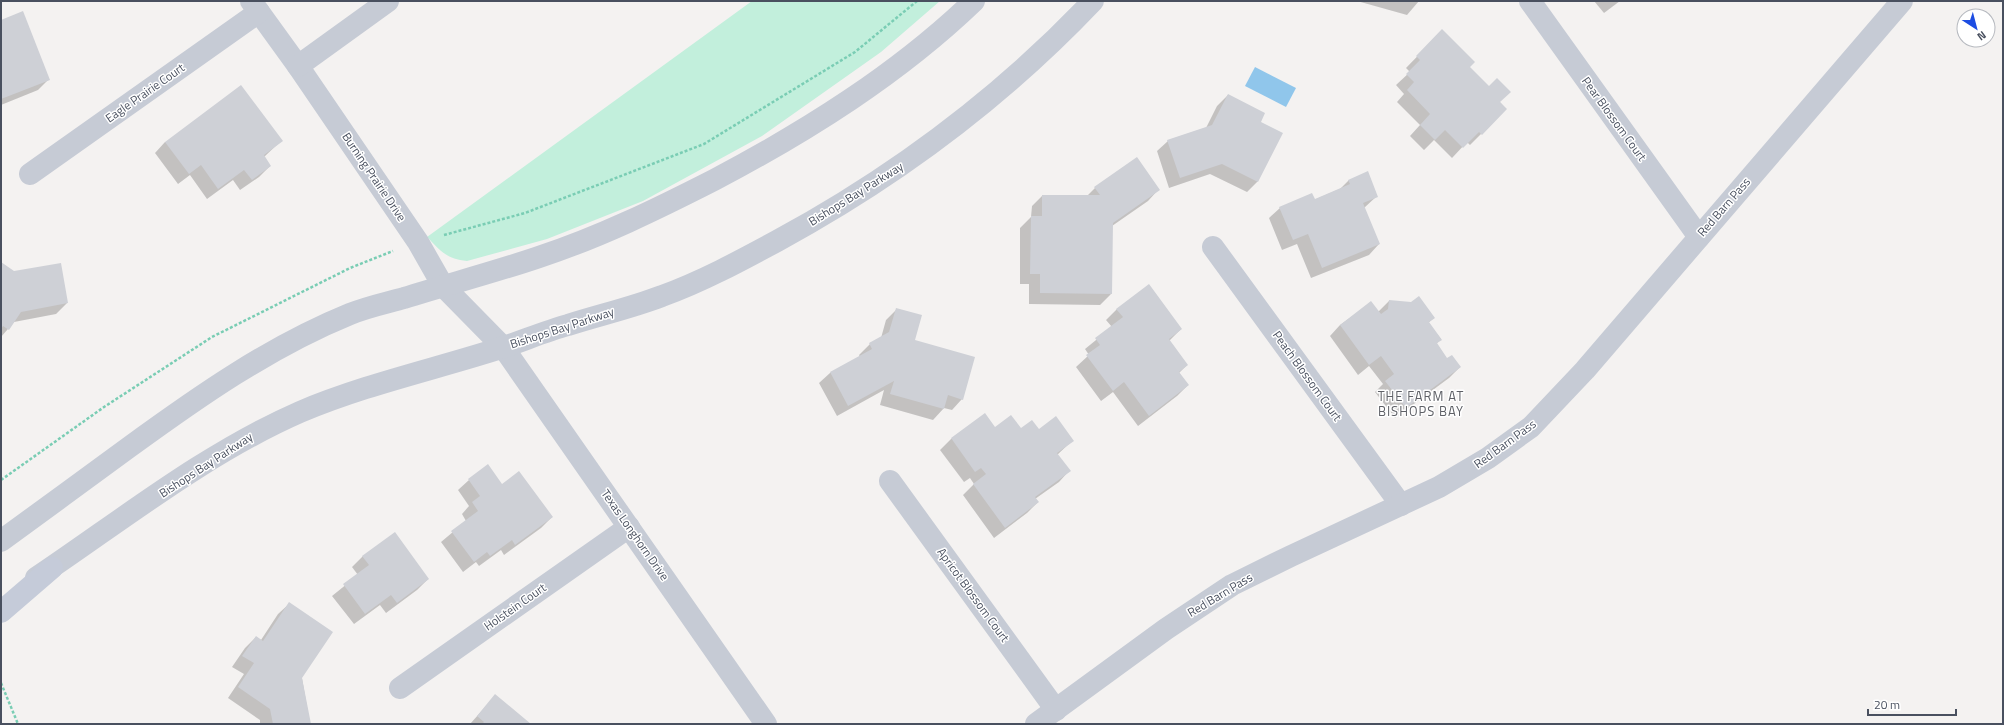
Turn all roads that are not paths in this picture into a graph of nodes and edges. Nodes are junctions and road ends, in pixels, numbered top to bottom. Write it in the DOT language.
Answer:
graph roads {
  1 [pos="388,1"];
  2 [pos="974,1"];
  3 [pos="1093,1"];
  4 [pos="1530,1"];
  5 [pos="1902,1"];
  6 [pos="255,6"];
  7 [pos="298,66"];
  8 [pos="30,174"];
  9 [pos="1699,236"];
  10 [pos="1213,247"];
  11 [pos="442,286"];
  12 [pos="503,347"];
  13 [pos="890,481"];
  14 [pos="1401,505"];
  15 [pos="629,527"];
  16 [pos="1,541"];
  17 [pos="52,568"];
  18 [pos="1,602"];
  19 [pos="1,612"];
  20 [pos="400,688"];
  21 [pos="1056,710"];
  22 [pos="766,724"];
  23 [pos="1036,724"];
  1 -- 7 [label="street"];
  2 -- 11 [label="street"];
  3 -- 12 [label="street, Bishops Bay Parkway"];
  4 -- 9 [label="street, Pear Blossom Court"];
  5 -- 9 [label="street, Red Barn Pass"];
  6 -- 7 [label="street, Burning Prairie Drive"];
  6 -- 8 [label="street, Eagle Prairie Court"];
  7 -- 11 [label="street, Burning Prairie Drive"];
  9 -- 14 [label="street, Red Barn Pass"];
  10 -- 14 [label="street, Peach Blossom Court"];
  11 -- 12 [label="street, Burning Prairie Drive"];
  11 -- 16 [label="street"];
  12 -- 15 [label="street, Texas Longhorn Drive"];
  12 -- 17 [label="street, Bishops Bay Parkway"];
  13 -- 21 [label="street, Apricot Blossom Court"];
  14 -- 21 [label="street, Red Barn Pass"];
  15 -- 20 [label="street, Holstein Court"];
  15 -- 22 [label="street, Texas Longhorn Drive"];
  17 -- 18 [label="street, Bishops Bay Parkway"];
  17 -- 19 [label="main road"];
  21 -- 23 [label="street, Red Barn Pass"];
}
